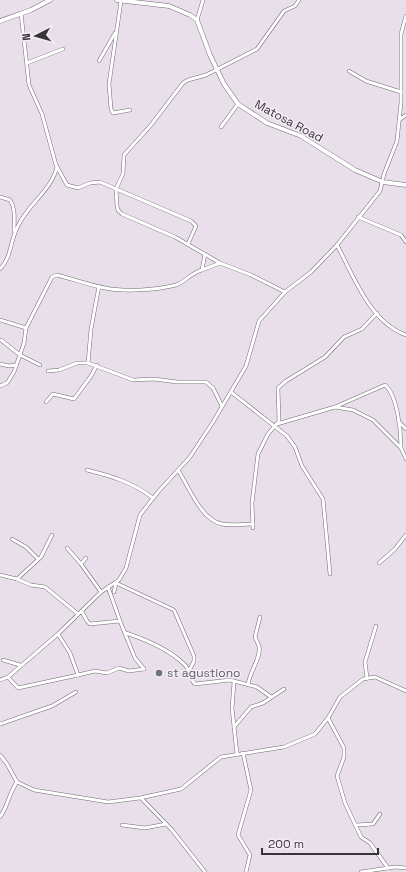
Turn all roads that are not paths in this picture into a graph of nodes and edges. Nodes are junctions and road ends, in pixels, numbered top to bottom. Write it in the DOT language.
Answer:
graph roads {
  1 [pos="50,0"];
  2 [pos="119,0"];
  3 [pos="204,0"];
  4 [pos="299,0"];
  5 [pos="21,13"];
  6 [pos="406,16"];
  7 [pos="197,20"];
  8 [pos="0,21"];
  9 [pos="116,33"];
  10 [pos="63,49"];
  11 [pos="100,61"];
  12 [pos="26,63"];
  13 [pos="217,68"];
  14 [pos="348,71"];
  15 [pos="401,92"];
  16 [pos="238,104"];
  17 [pos="130,110"];
  18 [pos="406,115"];
  19 [pos="399,120"];
  20 [pos="221,127"];
  21 [pos="57,167"];
  22 [pos="383,182"];
  23 [pos="406,185"];
  24 [pos="116,190"];
  25 [pos="0,197"];
  26 [pos="358,217"];
  27 [pos="14,233"];
  28 [pos="406,242"];
  29 [pos="188,244"];
  30 [pos="337,245"];
  31 [pos="205,254"];
  32 [pos="220,263"];
  33 [pos="0,268"];
  34 [pos="202,270"];
  35 [pos="99,286"];
  36 [pos="285,292"];
  37 [pos="377,314"];
  38 [pos="0,320"];
  39 [pos="26,328"];
  40 [pos="406,335"];
  41 [pos="2,340"];
  42 [pos="20,355"];
  43 [pos="88,362"];
  44 [pos="0,364"];
  45 [pos="16,365"];
  46 [pos="40,365"];
  47 [pos="96,365"];
  48 [pos="48,371"];
  49 [pos="0,386"];
  50 [pos="231,392"];
  51 [pos="46,402"];
  52 [pos="222,406"];
  53 [pos="335,407"];
  54 [pos="399,422"];
  55 [pos="276,425"];
  56 [pos="406,429"];
  57 [pos="401,448"];
  58 [pos="406,459"];
  59 [pos="86,470"];
  60 [pos="178,470"];
  61 [pos="153,498"];
  62 [pos="252,524"];
  63 [pos="252,528"];
  64 [pos="52,535"];
  65 [pos="406,535"];
  66 [pos="12,539"];
  67 [pos="66,548"];
  68 [pos="86,558"];
  69 [pos="38,559"];
  70 [pos="379,563"];
  71 [pos="81,564"];
  72 [pos="330,574"];
  73 [pos="0,575"];
  74 [pos="17,579"];
  75 [pos="116,583"];
  76 [pos="110,586"];
  77 [pos="101,592"];
  78 [pos="114,592"];
  79 [pos="112,598"];
  80 [pos="82,612"];
  81 [pos="78,614"];
  82 [pos="260,617"];
  83 [pos="120,621"];
  84 [pos="376,626"];
  85 [pos="126,633"];
  86 [pos="58,634"];
  87 [pos="3,660"];
  88 [pos="21,665"];
  89 [pos="189,672"];
  90 [pos="78,676"];
  91 [pos="8,677"];
  92 [pos="367,678"];
  93 [pos="0,680"];
  94 [pos="234,682"];
  95 [pos="248,684"];
  96 [pos="284,689"];
  97 [pos="76,692"];
  98 [pos="406,692"];
  99 [pos="271,697"];
  100 [pos="328,718"];
  101 [pos="0,724"];
  102 [pos="234,727"];
  103 [pos="243,753"];
  104 [pos="237,754"];
  105 [pos="0,755"];
  106 [pos="17,782"];
  107 [pos="140,798"];
  108 [pos="380,814"];
  109 [pos="0,817"];
  110 [pos="166,824"];
  111 [pos="122,825"];
  112 [pos="355,825"];
  113 [pos="388,868"];
  114 [pos="406,868"];
  115 [pos="205,872"];
  116 [pos="246,872"];
  117 [pos="361,872"];
  1 -- 5 [label="street"];
  2 -- 7 [label="street"];
  2 -- 9 [label="street"];
  3 -- 7 [label="street"];
  4 -- 13 [label="street"];
  5 -- 8 [label="street"];
  5 -- 12 [label="street"];
  6 -- 15 [label="street"];
  7 -- 13 [label="street, Matosa Road"];
  9 -- 11 [label="street"];
  9 -- 17 [label="street"];
  10 -- 12 [label="street"];
  12 -- 21 [label="street"];
  13 -- 16 [label="street, Matosa Road"];
  13 -- 24 [label="street"];
  14 -- 15 [label="street"];
  15 -- 19 [label="street"];
  16 -- 20 [label="street"];
  16 -- 22 [label="street, Matosa Road"];
  18 -- 19 [label="street"];
  19 -- 22 [label="street"];
  21 -- 24 [label="street"];
  21 -- 27 [label="street"];
  22 -- 23 [label="street, Matosa Road"];
  22 -- 26 [label="street"];
  24 -- 29 [label="street"];
  24 -- 29 [label="street"];
  25 -- 27 [label="street"];
  26 -- 28 [label="street"];
  26 -- 30 [label="street"];
  27 -- 33 [label="street"];
  29 -- 31 [label="street"];
  30 -- 36 [label="street"];
  30 -- 37 [label="street"];
  31 -- 32 [label="street"];
  31 -- 34 [label="street"];
  32 -- 34 [label="street"];
  32 -- 36 [label="street"];
  34 -- 35 [label="street"];
  35 -- 39 [label="street"];
  35 -- 43 [label="street"];
  36 -- 50 [label="street"];
  37 -- 40 [label="street"];
  37 -- 55 [label="street"];
  38 -- 39 [label="street"];
  39 -- 42 [label="street"];
  41 -- 42 [label="street"];
  42 -- 45 [label="street"];
  42 -- 46 [label="street"];
  43 -- 47 [label="street"];
  43 -- 48 [label="street"];
  44 -- 45 [label="street"];
  45 -- 49 [label="street"];
  47 -- 51 [label="street"];
  47 -- 52 [label="street"];
  50 -- 52 [label="street"];
  50 -- 55 [label="street"];
  52 -- 60 [label="street"];
  53 -- 54 [label="street"];
  53 -- 55 [label="street"];
  53 -- 57 [label="street"];
  54 -- 56 [label="street"];
  54 -- 57 [label="street"];
  55 -- 62 [label="street"];
  55 -- 72 [label="street"];
  57 -- 58 [label="street"];
  59 -- 61 [label="street"];
  60 -- 61 [label="street"];
  60 -- 62 [label="street"];
  61 -- 75 [label="street"];
  62 -- 63 [label="street"];
  64 -- 69 [label="street"];
  65 -- 70 [label="street"];
  66 -- 69 [label="street"];
  67 -- 71 [label="street"];
  68 -- 71 [label="street"];
  69 -- 74 [label="street"];
  71 -- 77 [label="street"];
  73 -- 74 [label="street"];
  74 -- 81 [label="street"];
  75 -- 76 [label="street"];
  75 -- 78 [label="street"];
  75 -- 89 [label="street"];
  76 -- 77 [label="street"];
  76 -- 78 [label="street"];
  76 -- 79 [label="street"];
  77 -- 80 [label="street"];
  78 -- 79 [label="street"];
  79 -- 83 [label="street"];
  80 -- 81 [label="street"];
  80 -- 83 [label="street"];
  81 -- 86 [label="street"];
  82 -- 95 [label="street"];
  83 -- 85 [label="street"];
  84 -- 92 [label="street"];
  85 -- 89 [label="street"];
  85 -- 90 [label="street"];
  86 -- 88 [label="street"];
  86 -- 90 [label="street"];
  87 -- 88 [label="street"];
  88 -- 91 [label="street"];
  89 -- 94 [label="street"];
  90 -- 91 [label="street"];
  91 -- 93 [label="street"];
  92 -- 98 [label="street"];
  92 -- 100 [label="street"];
  94 -- 95 [label="street"];
  94 -- 102 [label="street"];
  95 -- 99 [label="street"];
  96 -- 99 [label="street"];
  97 -- 101 [label="street"];
  99 -- 102 [label="street"];
  100 -- 103 [label="street"];
  100 -- 112 [label="street"];
  102 -- 104 [label="street"];
  103 -- 104 [label="street"];
  103 -- 116 [label="street"];
  104 -- 107 [label="street"];
  105 -- 106 [label="street"];
  106 -- 107 [label="street"];
  106 -- 109 [label="street"];
  107 -- 110 [label="street"];
  108 -- 112 [label="street"];
  110 -- 111 [label="street"];
  110 -- 115 [label="street"];
  112 -- 113 [label="street"];
  113 -- 114 [label="street"];
  113 -- 117 [label="street"];
}
